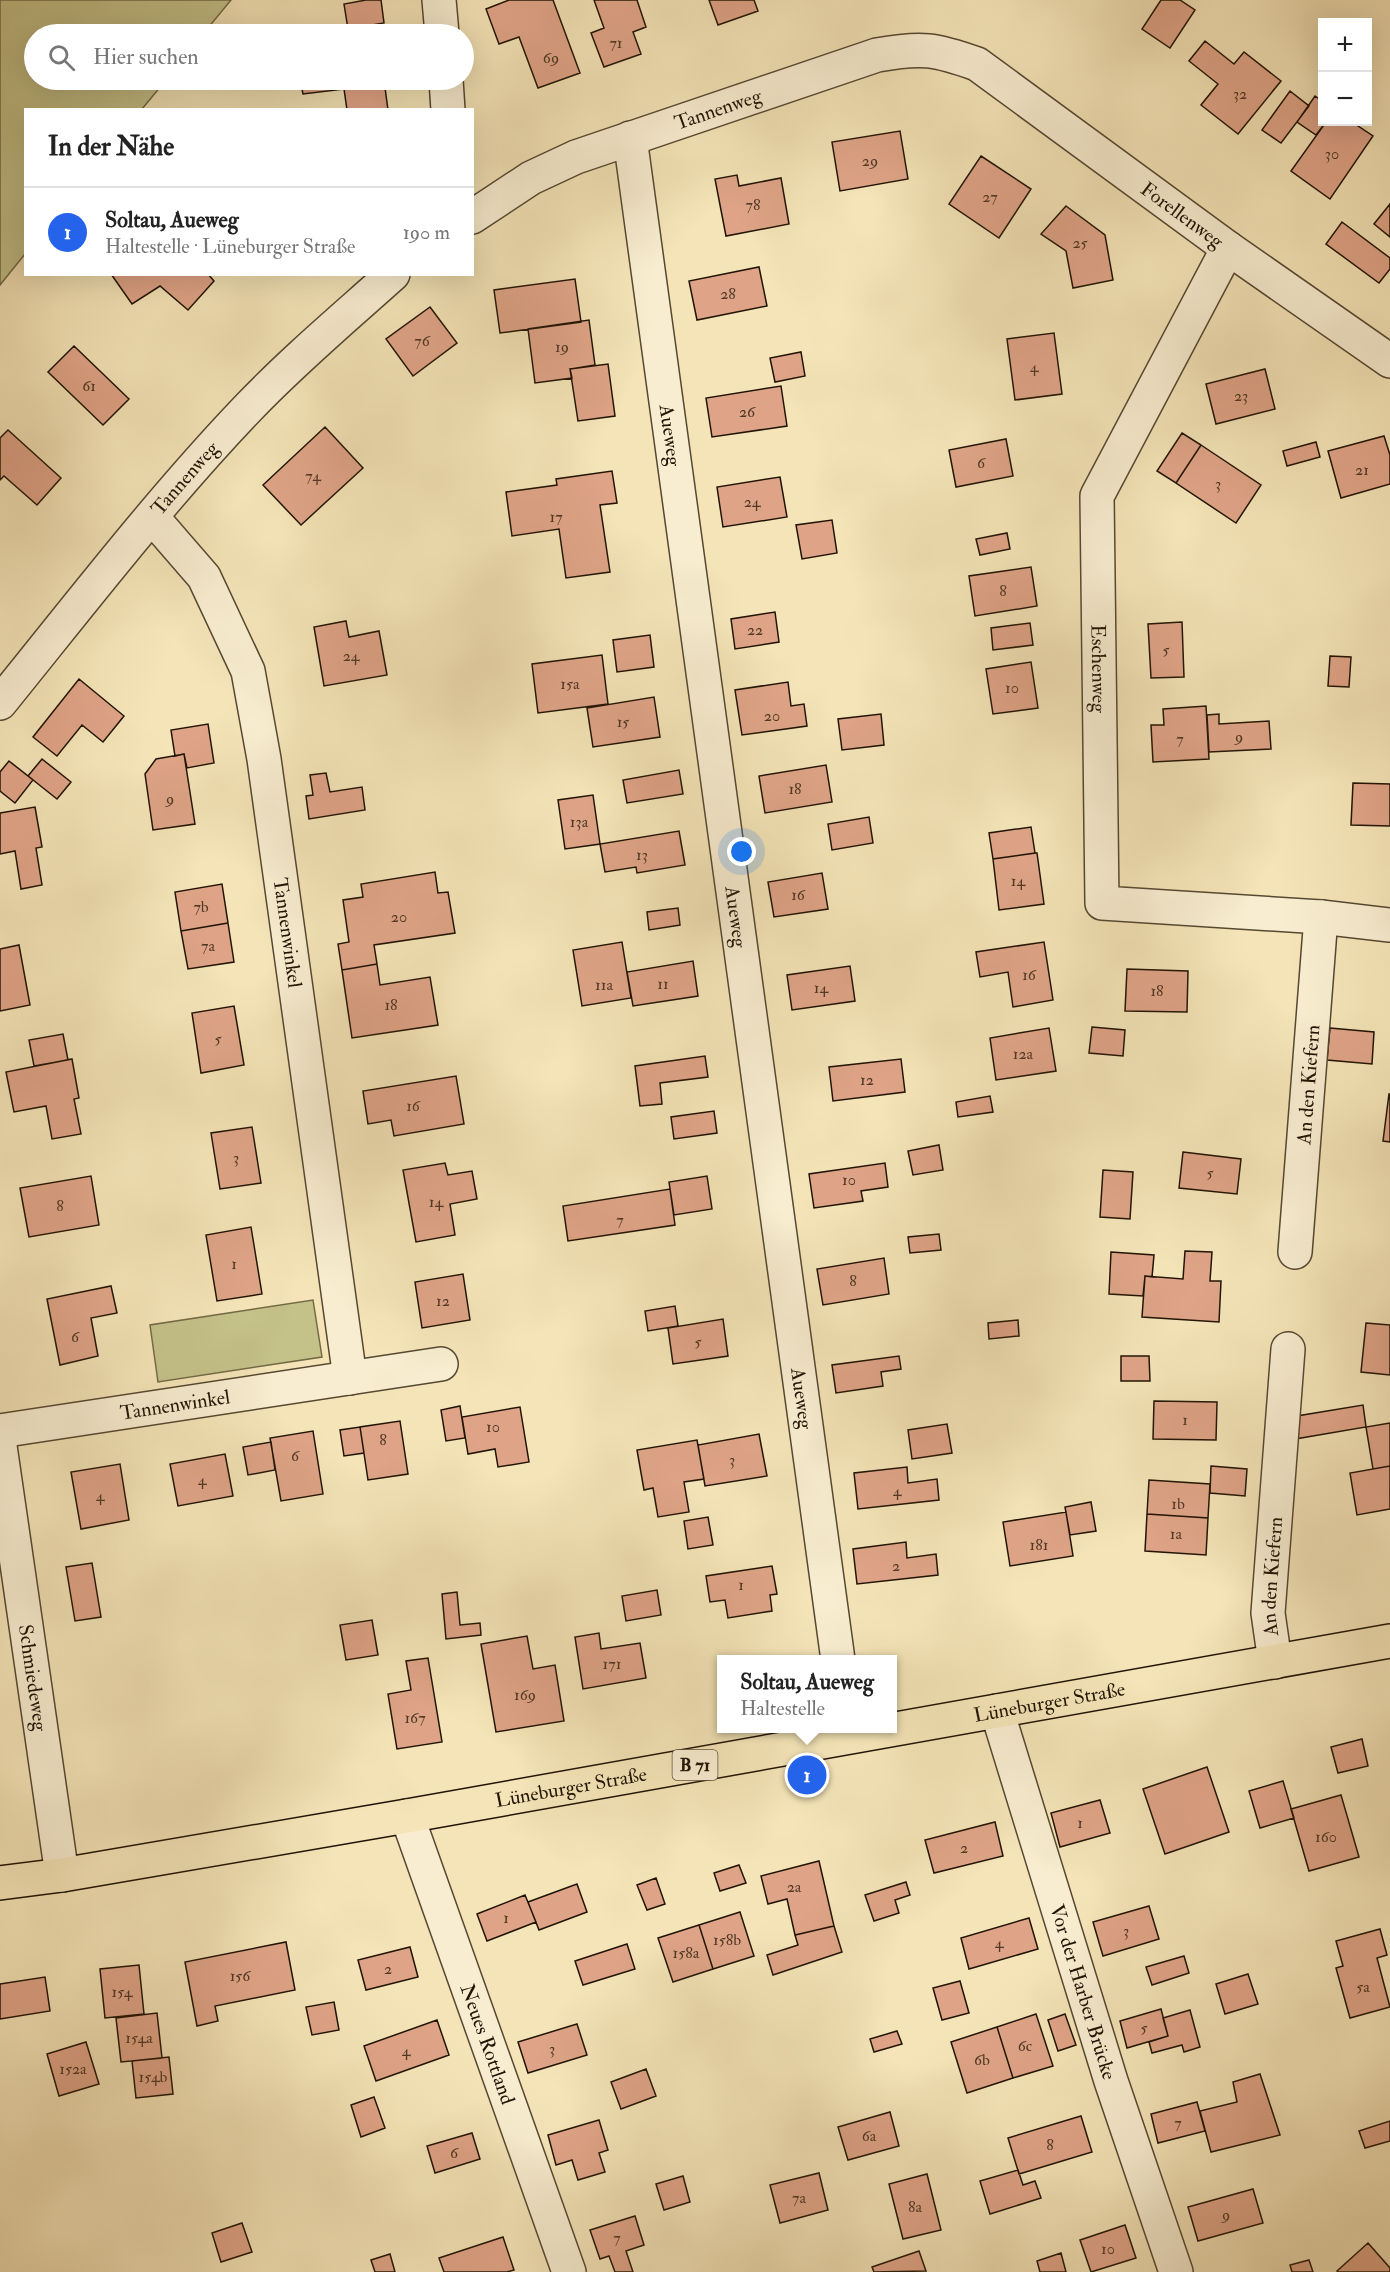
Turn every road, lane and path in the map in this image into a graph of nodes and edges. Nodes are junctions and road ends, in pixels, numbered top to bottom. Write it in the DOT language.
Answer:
graph roads {
  1 [pos="439,0"];
  2 [pos="441,24"];
  3 [pos="977,64"];
  4 [pos="447,90"];
  5 [pos="448,108"];
  6 [pos="630,138"];
  7 [pos="474,216"];
  8 [pos="1228,248"];
  9 [pos="391,276"];
  10 [pos="1390,361"];
  11 [pos="152,517"];
  12 [pos="0,703"];
  13 [pos="1321,917"];
  14 [pos="1390,925"];
  15 [pos="1295,1252"];
  16 [pos="1288,1349"];
  17 [pos="441,1364"];
  18 [pos="350,1378"];
  19 [pos="0,1431"];
  20 [pos="0,1446"];
  21 [pos="1390,1641"];
  22 [pos="837,1655"];
  23 [pos="1275,1662"];
  24 [pos="996,1711"];
  25 [pos="897,1726"];
  26 [pos="847,1733"];
  27 [pos="408,1816"];
  28 [pos="62,1875"];
  29 [pos="0,1882"];
  30 [pos="569,2272"];
  31 [pos="1176,2272"];
  1 -- 2 [label="street"];
  3 -- 6 [label="street, Tannenweg"];
  3 -- 8 [label="street, Forellenweg"];
  4 -- 5 [label="street"];
  6 -- 7 [label="street, Tannenweg"];
  6 -- 22 [label="street, Aueweg"];
  8 -- 10 [label="street, Forellenweg"];
  8 -- 13 [label="street, Eschenweg"];
  9 -- 11 [label="street, Tannenweg"];
  11 -- 12 [label="street, Tannenweg"];
  11 -- 18 [label="street, Tannenwinkel"];
  13 -- 14 [label="street"];
  13 -- 15 [label="street, An den Kiefern"];
  16 -- 23 [label="street, An den Kiefern"];
  17 -- 18 [label="street, Tannenwinkel"];
  18 -- 19 [label="street, Tannenwinkel"];
  20 -- 28 [label="street, Schmiedeweg"];
  21 -- 23 [label="main road, Lüneburger Straße / B 71"];
  23 -- 24 [label="main road, Lüneburger Straße / B 71"];
  24 -- 25 [label="main road, Lüneburger Straße / B 71"];
  24 -- 31 [label="street, Vor der Harber Brücke"];
  26 -- 27 [label="main road, Lüneburger Straße / B 71"];
  27 -- 28 [label="main road, Lüneburger Straße / B 71"];
  27 -- 30 [label="street, Neues Rottland"];
  28 -- 29 [label="main road, Lüneburger Straße / B 71"];
}
